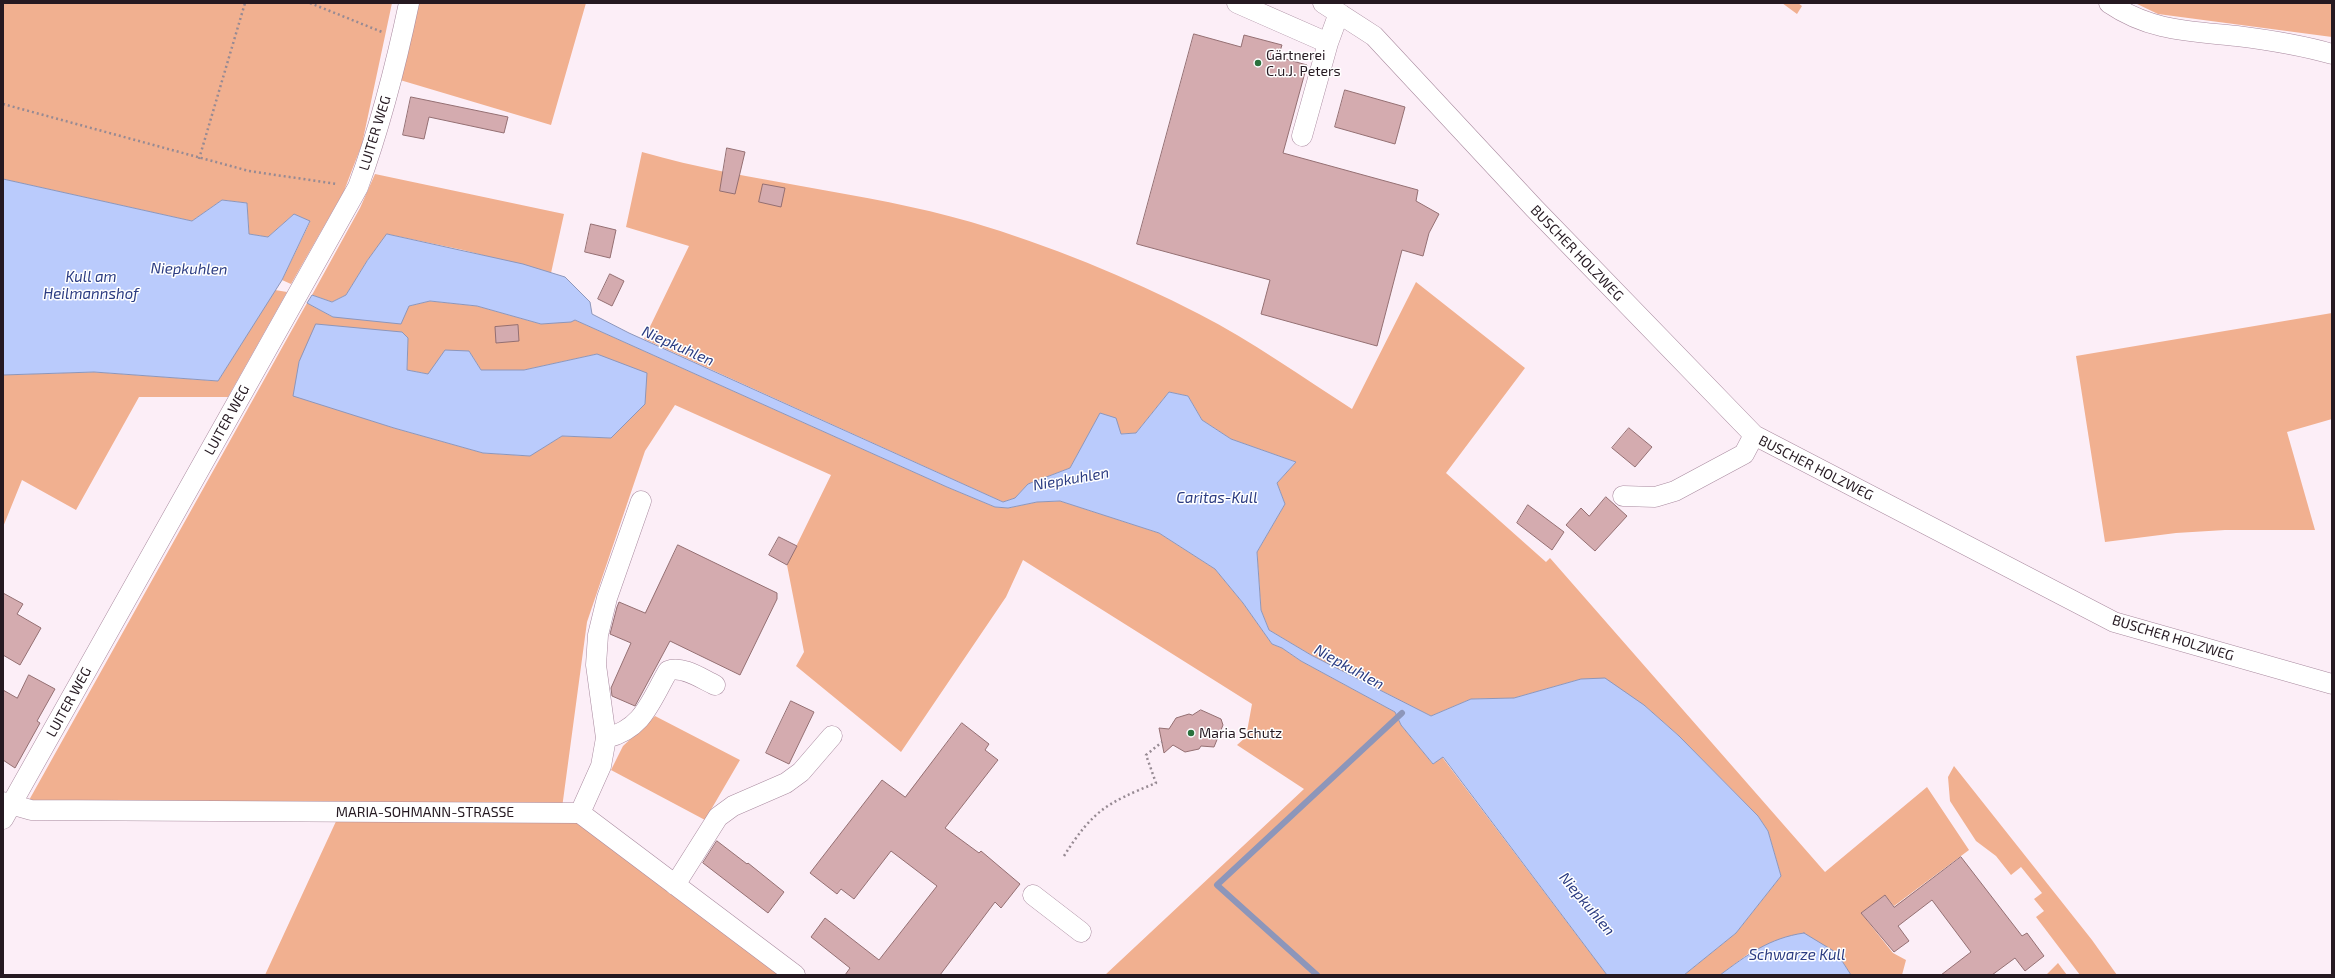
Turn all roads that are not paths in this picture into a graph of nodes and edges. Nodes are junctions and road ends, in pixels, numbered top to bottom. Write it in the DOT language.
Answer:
graph roads {
  1 [pos="409,3"];
  2 [pos="1237,3"];
  3 [pos="2109,3"];
  4 [pos="1331,8"];
  5 [pos="1328,43"];
  6 [pos="2332,54"];
  7 [pos="1302,136"];
  8 [pos="1754,435"];
  9 [pos="1623,496"];
  10 [pos="641,501"];
  11 [pos="2332,684"];
  12 [pos="715,685"];
  13 [pos="832,736"];
  14 [pos="606,738"];
  15 [pos="6,809"];
  16 [pos="580,813"];
  17 [pos="675,885"];
  18 [pos="1033,895"];
  19 [pos="1081,932"];
  20 [pos="795,975"];
  1 -- 15 [label="street, LUITER WEG"];
  2 -- 5 [label="street"];
  3 -- 6 [label="street"];
  4 -- 5 [label="street"];
  4 -- 8 [label="street, BUSCHER HOLZWEG"];
  5 -- 7 [label="street"];
  8 -- 9 [label="street"];
  8 -- 11 [label="street, BUSCHER HOLZWEG"];
  10 -- 14 [label="street"];
  12 -- 14 [label="street"];
  13 -- 17 [label="street"];
  14 -- 16 [label="street"];
  15 -- 16 [label="street, MARIA-SOHMANN-STRASSE"];
  16 -- 17 [label="street"];
  17 -- 20 [label="street"];
  18 -- 19 [label="street"];
}
